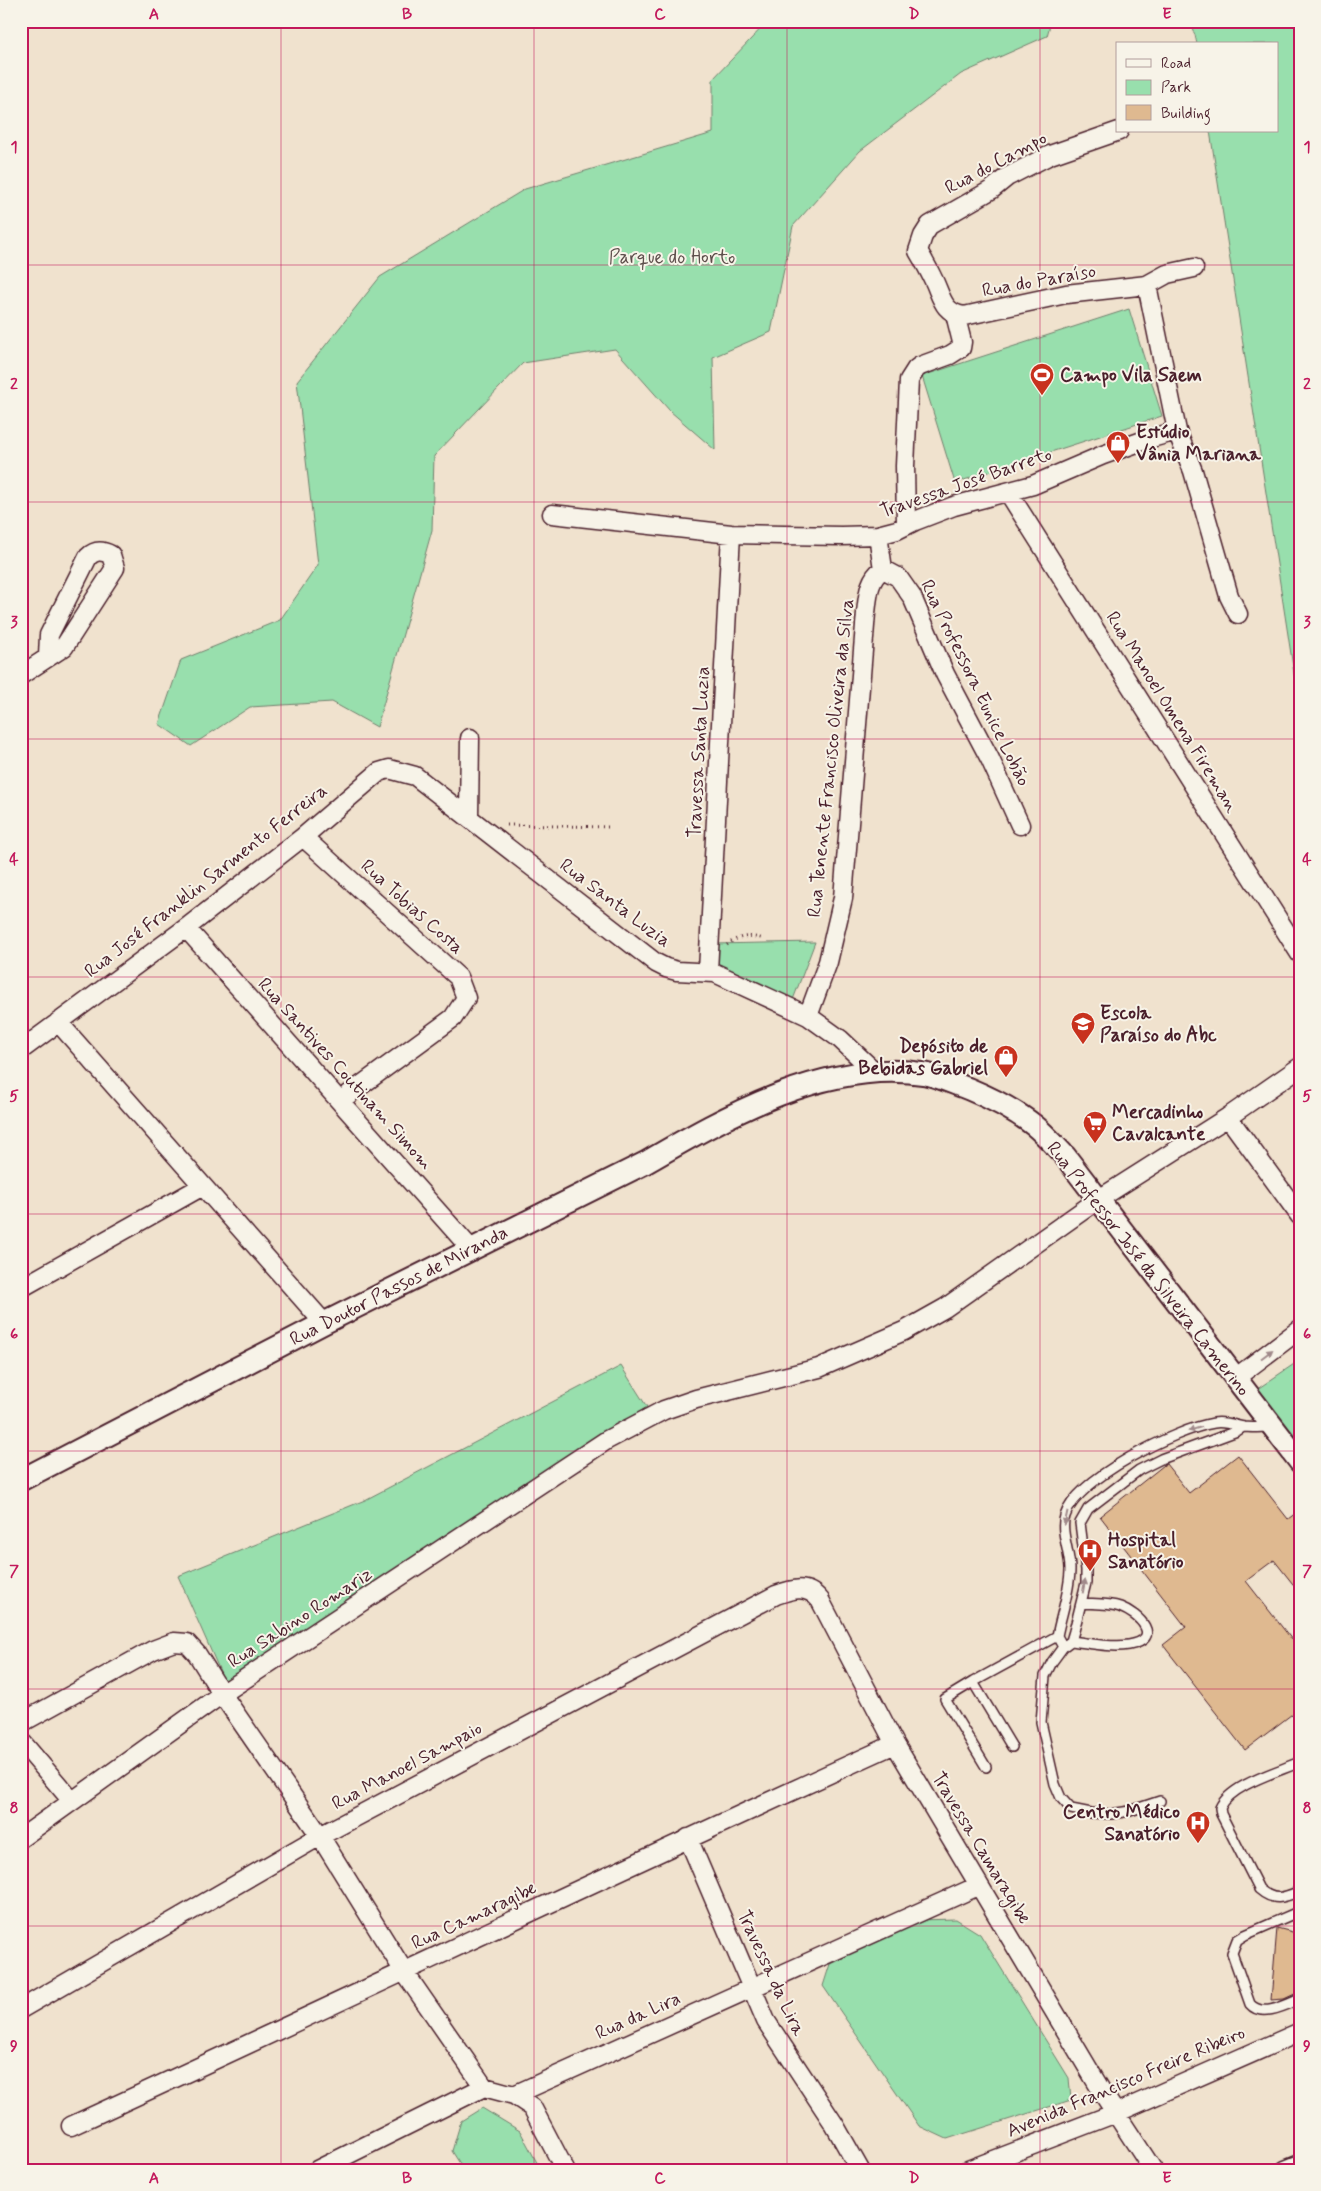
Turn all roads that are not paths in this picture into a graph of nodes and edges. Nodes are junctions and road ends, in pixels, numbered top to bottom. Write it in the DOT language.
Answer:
graph roads {
  1 [pos="1116,132"];
  2 [pos="1194,268"];
  3 [pos="1147,285"];
  4 [pos="955,314"];
  5 [pos="1177,431"];
  6 [pos="1008,492"];
  7 [pos="552,514"];
  8 [pos="906,525"];
  9 [pos="732,534"];
  10 [pos="878,535"];
  11 [pos="882,569"];
  12 [pos="1238,614"];
  13 [pos="48,657"];
  14 [pos="21,675"];
  15 [pos="470,738"];
  16 [pos="422,781"];
  17 [pos="473,821"];
  18 [pos="1020,825"];
  19 [pos="303,837"];
  20 [pos="186,928"];
  21 [pos="1300,954"];
  22 [pos="708,966"];
  23 [pos="808,1016"];
  24 [pos="58,1022"];
  25 [pos="23,1046"];
  26 [pos="1300,1067"];
  27 [pos="874,1071"];
  28 [pos="778,1096"];
  29 [pos="341,1100"];
  30 [pos="1228,1117"];
  31 [pos="201,1187"];
  32 [pos="1099,1199"];
  33 [pos="1300,1216"];
  34 [pos="471,1249"];
  35 [pos="21,1288"];
  36 [pos="324,1323"];
  37 [pos="1300,1329"];
  38 [pos="1234,1379"];
  39 [pos="1243,1426"];
  40 [pos="1273,1428"];
  41 [pos="1300,1462"];
  42 [pos="21,1480"];
  43 [pos="820,1600"];
  44 [pos="1081,1603"];
  45 [pos="1057,1636"];
  46 [pos="1071,1641"];
  47 [pos="1063,1647"];
  48 [pos="973,1682"];
  49 [pos="222,1694"];
  50 [pos="21,1724"];
  51 [pos="21,1741"];
  52 [pos="895,1744"];
  53 [pos="1012,1747"];
  54 [pos="1300,1762"];
  55 [pos="986,1767"];
  56 [pos="1160,1801"];
  57 [pos="72,1802"];
  58 [pos="320,1836"];
  59 [pos="21,1838"];
  60 [pos="688,1838"];
  61 [pos="978,1886"];
  62 [pos="1300,1891"];
  63 [pos="1300,1912"];
  64 [pos="405,1973"];
  65 [pos="751,1989"];
  66 [pos="1300,1999"];
  67 [pos="21,2009"];
  68 [pos="1300,2032"];
  69 [pos="484,2087"];
  70 [pos="514,2095"];
  71 [pos="1116,2113"];
  72 [pos="71,2126"];
  73 [pos="1300,2164"];
  74 [pos="317,2170"];
  75 [pos="565,2170"];
  76 [pos="860,2170"];
  77 [pos="968,2170"];
  78 [pos="1153,2170"];
  79 [pos="1285,2170"];
  1 -- 4 [label="street, Rua do Campo"];
  2 -- 3 [label="street, Rua do Paraíso"];
  3 -- 4 [label="street, Rua do Paraíso"];
  3 -- 5 [label="street"];
  4 -- 8 [label="street"];
  5 -- 6 [label="street, Travessa José Barreto"];
  5 -- 12 [label="street"];
  6 -- 8 [label="street, Travessa José Barreto"];
  6 -- 21 [label="street, Rua Manoel Omena Fireman"];
  7 -- 9 [label="street, Travessa José Barreto"];
  8 -- 10 [label="street, Travessa José Barreto"];
  9 -- 10 [label="street, Travessa José Barreto"];
  9 -- 22 [label="street, Travessa Santa Luzia"];
  10 -- 11 [label="street"];
  11 -- 18 [label="street, Rua Professora Eunice Lobão"];
  11 -- 23 [label="street, Rua Tenente Francisco Oliveira da Silva"];
  13 -- 13 [label="street"];
  13 -- 14 [label="street"];
  15 -- 17 [label="street"];
  16 -- 17 [label="street, Rua Santa Luzia"];
  16 -- 19 [label="street, Rua José Franklin Sarmento Ferreira"];
  17 -- 22 [label="street, Rua Santa Luzia"];
  19 -- 20 [label="street, Rua José Franklin Sarmento Ferreira"];
  19 -- 29 [label="street, Rua Tobias Costa"];
  20 -- 24 [label="street, Rua José Franklin Sarmento Ferreira"];
  20 -- 29 [label="street, Rua Santives Coutinam Simom"];
  22 -- 23 [label="street, Rua Santa Luzia"];
  23 -- 27 [label="street, Rua Santa Luzia"];
  24 -- 25 [label="street, Rua José Franklin Sarmento Ferreira"];
  24 -- 31 [label="street"];
  26 -- 30 [label="street, Rua Sabino Romariz"];
  27 -- 28 [label="street, Rua Professor José da Silveira Camerino"];
  27 -- 32 [label="street, Rua Professor José da Silveira Camerino"];
  28 -- 34 [label="street, Rua Doutor Passos de Miranda"];
  29 -- 34 [label="street, Rua Santives Coutinam Simom"];
  30 -- 32 [label="street, Rua Sabino Romariz"];
  30 -- 33 [label="street"];
  31 -- 35 [label="street"];
  31 -- 36 [label="street"];
  32 -- 38 [label="street, Rua Professor José da Silveira Camerino"];
  32 -- 49 [label="street, Rua Sabino Romariz"];
  34 -- 36 [label="street, Rua Doutor Passos de Miranda"];
  36 -- 42 [label="street, Rua Doutor Passos de Miranda"];
  38 -- 37 [label="street, one-way"];
  38 -- 40 [label="street, Rua Professor José da Silveira Camerino"];
  39 -- 40 [label="lane"];
  44 -- 39 [label="lane, one-way"];
  39 -- 45 [label="lane, one-way"];
  40 -- 41 [label="street, Rua Professor José da Silveira Camerino"];
  43 -- 52 [label="street, Travessa Camaragibe"];
  43 -- 58 [label="street, Rua Manoel Sampaio"];
  44 -- 46 [label="lane"];
  44 -- 46 [label="lane"];
  45 -- 47 [label="lane"];
  45 -- 48 [label="lane"];
  46 -- 47 [label="lane"];
  47 -- 56 [label="lane"];
  48 -- 53 [label="lane"];
  48 -- 55 [label="lane"];
  49 -- 50 [label="street"];
  49 -- 57 [label="street, Rua Sabino Romariz"];
  49 -- 58 [label="street"];
  51 -- 57 [label="street"];
  52 -- 60 [label="street, Rua Camaragibe"];
  52 -- 61 [label="street, Travessa Camaragibe"];
  54 -- 62 [label="lane"];
  57 -- 59 [label="street, Rua Sabino Romariz"];
  58 -- 64 [label="street"];
  58 -- 67 [label="street, Rua Manoel Sampaio"];
  60 -- 64 [label="street, Rua Camaragibe"];
  60 -- 65 [label="street, Travessa da Lira"];
  61 -- 65 [label="street, Rua da Lira"];
  61 -- 71 [label="street, Travessa Camaragibe"];
  63 -- 66 [label="lane"];
  64 -- 69 [label="street"];
  64 -- 72 [label="street, Rua Camaragibe"];
  65 -- 70 [label="street, Rua da Lira"];
  65 -- 76 [label="street, Travessa da Lira"];
  68 -- 71 [label="street, Avenida Francisco Freire Ribeiro"];
  69 -- 70 [label="street"];
  69 -- 74 [label="street"];
  70 -- 75 [label="street"];
  71 -- 77 [label="street, Avenida Francisco Freire Ribeiro"];
  71 -- 78 [label="street, Travessa Camaragibe"];
  73 -- 79 [label="street"];
}
